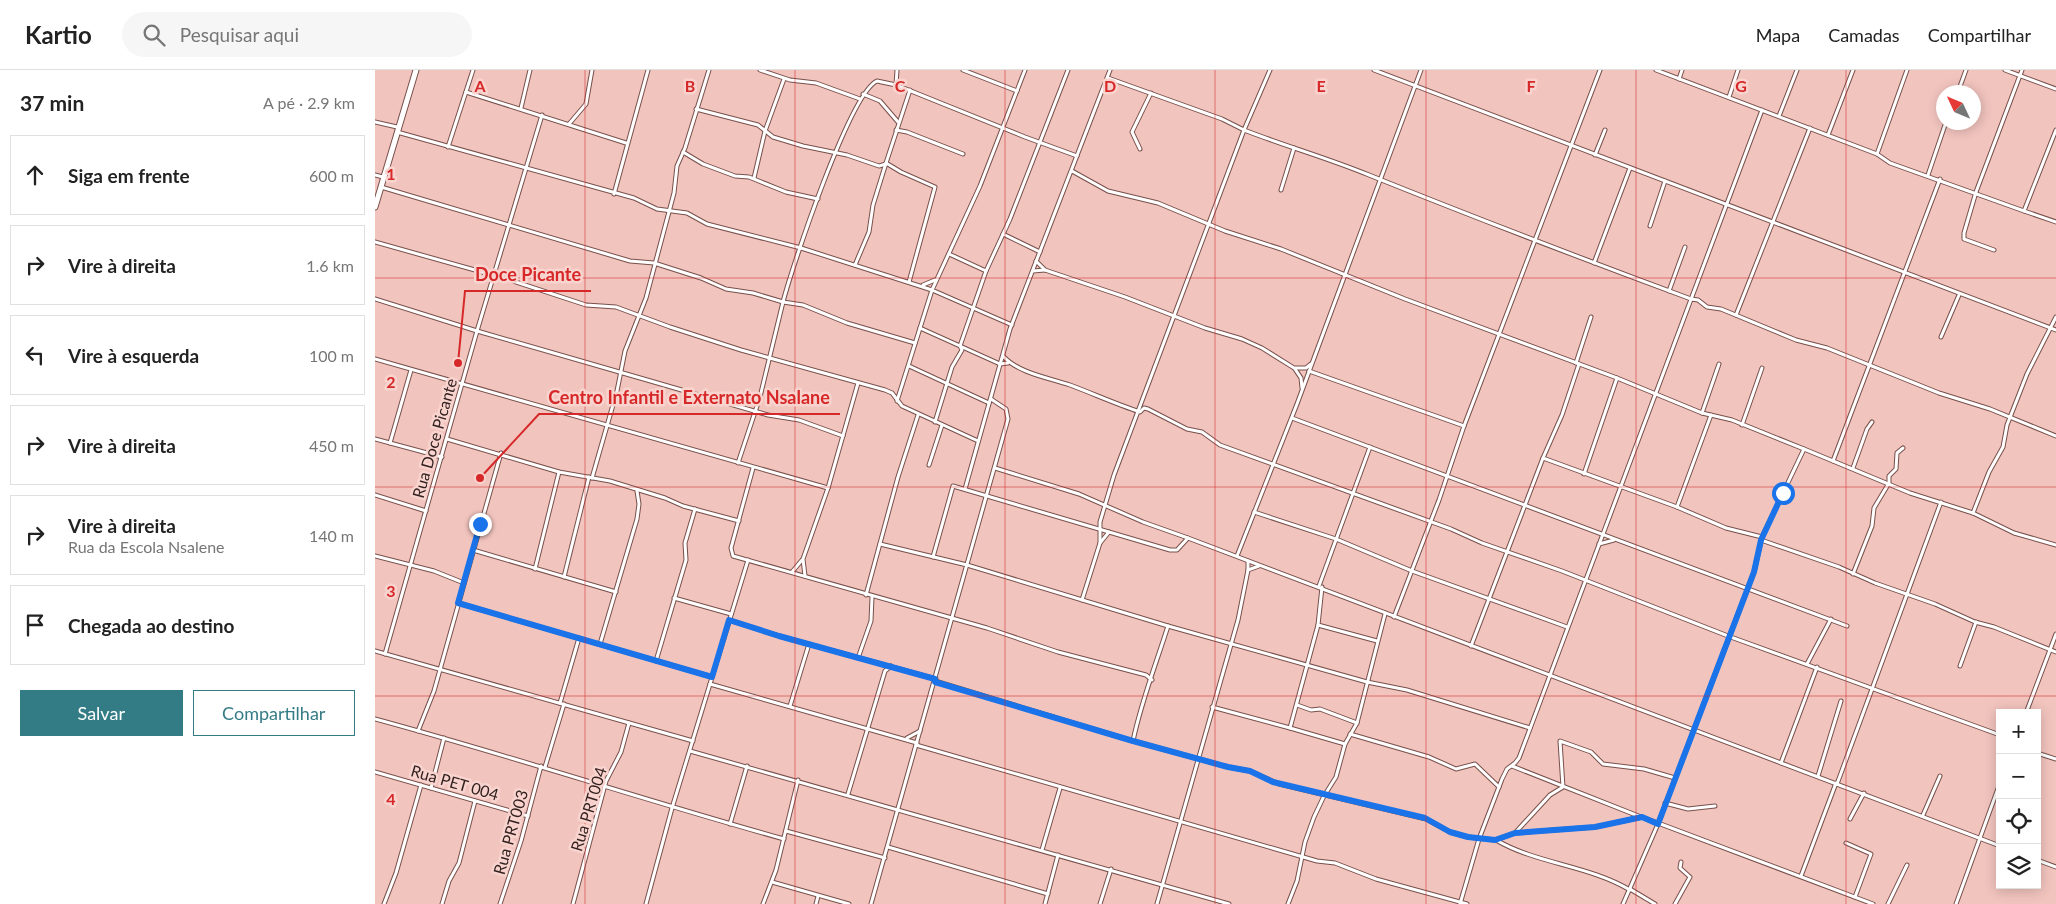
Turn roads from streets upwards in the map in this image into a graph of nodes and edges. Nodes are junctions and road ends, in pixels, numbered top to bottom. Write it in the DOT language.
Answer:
graph roads {
  1 [pos="416,70"];
  2 [pos="473,70"];
  3 [pos="531,70"];
  4 [pos="592,70"];
  5 [pos="648,70"];
  6 [pos="709,70"];
  7 [pos="760,70"];
  8 [pos="897,70"];
  9 [pos="963,70"];
  10 [pos="1025,70"];
  11 [pos="1068,70"];
  12 [pos="1110,70"];
  13 [pos="1270,70"];
  14 [pos="1373,70"];
  15 [pos="1421,70"];
  16 [pos="1600,70"];
  17 [pos="1656,70"];
  18 [pos="1682,70"];
  19 [pos="1738,70"];
  20 [pos="1797,70"];
  21 [pos="1853,70"];
  22 [pos="1907,70"];
  23 [pos="1966,70"];
  24 [pos="2005,70"];
  25 [pos="2022,70"];
  26 [pos="2020,75"];
  27 [pos="784,78"];
  28 [pos="1107,78"];
  29 [pos="1679,79"];
  30 [pos="896,85"];
  31 [pos="1961,85"];
  32 [pos="1415,87"];
  33 [pos="2056,89"];
  34 [pos="910,90"];
  35 [pos="1017,91"];
  36 [pos="466,92"];
  37 [pos="1151,93"];
  38 [pos="863,94"];
  39 [pos="1729,97"];
  40 [pos="860,99"];
  41 [pos="521,108"];
  42 [pos="696,109"];
  43 [pos="1762,110"];
  44 [pos="542,115"];
  45 [pos="1779,116"];
  46 [pos="375,122"];
  47 [pos="899,122"];
  48 [pos="569,124"];
  49 [pos="1003,128"];
  50 [pos="1810,128"];
  51 [pos="397,130"];
  52 [pos="896,130"];
  53 [pos="1244,130"];
  54 [pos="1605,130"];
  55 [pos="1943,130"];
  56 [pos="2056,130"];
  57 [pos="765,131"];
  58 [pos="1828,135"];
  59 [pos="627,143"];
  60 [pos="1039,143"];
  61 [pos="448,146"];
  62 [pos="1571,146"];
  63 [pos="1294,148"];
  64 [pos="1140,149"];
  65 [pos="683,152"];
  66 [pos="835,154"];
  67 [pos="963,154"];
  68 [pos="1877,154"];
  69 [pos="1595,155"];
  70 [pos="1077,156"];
  71 [pos="885,165"];
  72 [pos="879,166"];
  73 [pos="526,168"];
  74 [pos="1630,168"];
  75 [pos="1072,171"];
  76 [pos="883,173"];
  77 [pos="375,175"];
  78 [pos="1928,175"];
  79 [pos="383,177"];
  80 [pos="754,178"];
  81 [pos="1379,179"];
  82 [pos="1940,179"];
  83 [pos="1665,181"];
  84 [pos="381,187"];
  85 [pos="1281,190"];
  86 [pos="1976,192"];
  87 [pos="614,194"];
  88 [pos="818,199"];
  89 [pos="1725,203"];
  90 [pos="375,207"];
  91 [pos="669,211"];
  92 [pos="2025,211"];
  93 [pos="1773,222"];
  94 [pos="2056,222"];
  95 [pos="511,224"];
  96 [pos="1209,224"];
  97 [pos="1650,226"];
  98 [pos="1003,234"];
  99 [pos="1535,238"];
  100 [pos="375,242"];
  101 [pos="1685,247"];
  102 [pos="801,248"];
  103 [pos="1994,250"];
  104 [pos="1040,252"];
  105 [pos="949,254"];
  106 [pos="1036,261"];
  107 [pos="654,263"];
  108 [pos="1594,263"];
  109 [pos="855,265"];
  110 [pos="1045,270"];
  111 [pos="986,271"];
  112 [pos="1033,271"];
  113 [pos="1903,273"];
  114 [pos="1344,276"];
  115 [pos="493,277"];
  116 [pos="936,280"];
  117 [pos="909,282"];
  118 [pos="921,286"];
  119 [pos="932,290"];
  120 [pos="1669,291"];
  121 [pos="1959,294"];
  122 [pos="375,299"];
  123 [pos="1691,299"];
  124 [pos="783,302"];
  125 [pos="973,309"];
  126 [pos="1737,315"];
  127 [pos="1173,316"];
  128 [pos="639,317"];
  129 [pos="1591,317"];
  130 [pos="2056,317"];
  131 [pos="1012,325"];
  132 [pos="920,328"];
  133 [pos="2051,328"];
  134 [pos="2056,330"];
  135 [pos="477,331"];
  136 [pos="1499,334"];
  137 [pos="1941,337"];
  138 [pos="915,342"];
  139 [pos="960,346"];
  140 [pos="769,356"];
  141 [pos="1003,356"];
  142 [pos="375,359"];
  143 [pos="1009,363"];
  144 [pos="1312,363"];
  145 [pos="1000,364"];
  146 [pos="1577,364"];
  147 [pos="1719,364"];
  148 [pos="1869,365"];
  149 [pos="909,366"];
  150 [pos="1294,368"];
  151 [pos="1762,368"];
  152 [pos="411,370"];
  153 [pos="1309,371"];
  154 [pos="621,372"];
  155 [pos="1617,378"];
  156 [pos="858,383"];
  157 [pos="947,383"];
  158 [pos="463,386"];
  159 [pos="1302,391"];
  160 [pos="1656,393"];
  161 [pos="897,401"];
  162 [pos="990,401"];
  163 [pos="754,410"];
  164 [pos="1140,412"];
  165 [pos="1702,413"];
  166 [pos="918,415"];
  167 [pos="1711,415"];
  168 [pos="1292,418"];
  169 [pos="2011,418"];
  170 [pos="935,422"];
  171 [pos="1872,422"];
  172 [pos="942,425"];
  173 [pos="1742,425"];
  174 [pos="605,426"];
  175 [pos="1464,426"];
  176 [pos="843,436"];
  177 [pos="2056,436"];
  178 [pos="375,439"];
  179 [pos="447,439"];
  180 [pos="978,441"];
  181 [pos="390,443"];
  182 [pos="1370,447"];
  183 [pos="1903,448"];
  184 [pos="1804,450"];
  185 [pos="501,453"];
  186 [pos="442,457"];
  187 [pos="1543,458"];
  188 [pos="997,460"];
  189 [pos="1833,461"];
  190 [pos="738,463"];
  191 [pos="1273,464"];
  192 [pos="929,465"];
  193 [pos="753,468"];
  194 [pos="995,468"];
  195 [pos="1853,468"];
  196 [pos="1003,469"];
  197 [pos="559,472"];
  198 [pos="1584,474"];
  199 [pos="590,478"];
  200 [pos="1447,478"];
  201 [pos="1889,483"];
  202 [pos="1620,487"];
  203 [pos="828,488"];
  204 [pos="965,489"];
  205 [pos="636,490"];
  206 [pos="643,492"];
  207 [pos="375,495"];
  208 [pos="1352,495"];
  209 [pos="987,496"];
  210 [pos="639,498"];
  211 [pos="1941,502"];
  212 [pos="1105,506"];
  213 [pos="1524,506"];
  214 [pos="1677,507"];
  215 [pos="695,509"];
  216 [pos="426,511"];
  217 [pos="1254,512"];
  218 [pos="1973,513"];
  219 [pos="739,520"];
  220 [pos="1430,523"];
  221 [pos="1099,529"];
  222 [pos="1109,532"];
  223 [pos="1603,534"];
  224 [pos="1188,538"];
  225 [pos="1762,538"];
  226 [pos="1336,539"];
  227 [pos="1615,540"];
  228 [pos="1100,543"];
  229 [pos="1767,543"];
  230 [pos="880,544"];
  231 [pos="1599,544"];
  232 [pos="2056,544"];
  233 [pos="1760,545"];
  234 [pos="473,550"];
  235 [pos="1506,552"];
  236 [pos="375,556"];
  237 [pos="1237,556"];
  238 [pos="933,557"];
  239 [pos="748,560"];
  240 [pos="803,560"];
  241 [pos="1248,561"];
  242 [pos="1260,565"];
  243 [pos="411,566"];
  244 [pos="967,566"];
  245 [pos="535,569"];
  246 [pos="1248,570"];
  247 [pos="1412,571"];
  248 [pos="792,572"];
  249 [pos="1853,574"];
  250 [pos="805,576"];
  251 [pos="564,577"];
  252 [pos="1584,582"];
  253 [pos="464,583"];
  254 [pos="1320,587"];
  255 [pos="1747,589"];
  256 [pos="616,592"];
  257 [pos="866,595"];
  258 [pos="1908,596"];
  259 [pos="872,597"];
  260 [pos="674,598"];
  261 [pos="1488,599"];
  262 [pos="1082,600"];
  263 [pos="458,603"];
  264 [pos="731,614"];
  265 [pos="1385,614"];
  266 [pos="1394,617"];
  267 [pos="953,619"];
  268 [pos="1831,619"];
  269 [pos="729,620"];
  270 [pos="1976,622"];
  271 [pos="1319,625"];
  272 [pos="1168,626"];
  273 [pos="1847,626"];
  274 [pos="1567,627"];
  275 [pos="2056,634"];
  276 [pos="1728,636"];
  277 [pos="579,638"];
  278 [pos="1377,641"];
  279 [pos="1231,642"];
  280 [pos="600,644"];
  281 [pos="809,644"];
  282 [pos="1471,646"];
  283 [pos="2051,650"];
  284 [pos="375,651"];
  285 [pos="2056,652"];
  286 [pos="385,654"];
  287 [pos="859,658"];
  288 [pos="656,661"];
  289 [pos="881,664"];
  290 [pos="1807,664"];
  291 [pos="1308,665"];
  292 [pos="891,666"];
  293 [pos="1960,666"];
  294 [pos="1817,667"];
  295 [pos="440,669"];
  296 [pos="885,671"];
  297 [pos="1154,673"];
  298 [pos="1551,674"];
  299 [pos="1146,675"];
  300 [pos="712,677"];
  301 [pos="935,680"];
  302 [pos="1152,680"];
  303 [pos="1367,682"];
  304 [pos="710,684"];
  305 [pos="1871,689"];
  306 [pos="1841,701"];
  307 [pos="562,704"];
  308 [pos="1297,705"];
  309 [pos="790,706"];
  310 [pos="1212,707"];
  311 [pos="2027,709"];
  312 [pos="375,719"];
  313 [pos="629,723"];
  314 [pos="1357,723"];
  315 [pos="1290,728"];
  316 [pos="1530,728"];
  317 [pos="869,729"];
  318 [pos="1693,730"];
  319 [pos="418,731"];
  320 [pos="921,731"];
  321 [pos="1350,734"];
  322 [pos="1996,734"];
  323 [pos="444,738"];
  324 [pos="906,739"];
  325 [pos="693,741"];
  326 [pos="1133,741"];
  327 [pos="917,744"];
  328 [pos="1345,744"];
  329 [pos="691,750"];
  330 [pos="2040,754"];
  331 [pos="1198,758"];
  332 [pos="2056,759"];
  333 [pos="1781,763"];
  334 [pos="543,766"];
  335 [pos="747,766"];
  336 [pos="1512,766"];
  337 [pos="375,772"];
  338 [pos="1818,776"];
  339 [pos="1940,776"];
  340 [pos="1675,778"];
  341 [pos="798,780"];
  342 [pos="1836,783"];
  343 [pos="421,785"];
  344 [pos="1564,786"];
  345 [pos="605,787"];
  346 [pos="1499,787"];
  347 [pos="431,788"];
  348 [pos="1060,788"];
  349 [pos="1864,793"];
  350 [pos="849,794"];
  351 [pos="1996,794"];
  352 [pos="1324,796"];
  353 [pos="475,801"];
  354 [pos="1665,803"];
  355 [pos="1715,806"];
  356 [pos="672,808"];
  357 [pos="899,809"];
  358 [pos="1923,815"];
  359 [pos="528,816"];
  360 [pos="1642,817"];
  361 [pos="1850,819"];
  362 [pos="1180,821"];
  363 [pos="730,824"];
  364 [pos="1658,824"];
  365 [pos="786,830"];
  366 [pos="1515,833"];
  367 [pos="1980,838"];
  368 [pos="784,839"];
  369 [pos="1479,839"];
  370 [pos="1495,840"];
  371 [pos="1846,843"];
  372 [pos="1996,844"];
  373 [pos="888,847"];
  374 [pos="1042,850"];
  375 [pos="1058,855"];
  376 [pos="1303,856"];
  377 [pos="885,858"];
  378 [pos="2041,861"];
  379 [pos="1681,862"];
  380 [pos="1907,865"];
  381 [pos="2056,867"];
  382 [pos="1111,869"];
  383 [pos="1801,876"];
  384 [pos="772,882"];
  385 [pos="1162,885"];
  386 [pos="1630,889"];
  387 [pos="1048,894"];
  388 [pos="819,896"];
  389 [pos="1855,897"];
  390 [pos="1460,903"];
  391 [pos="384,904"];
  392 [pos="442,904"];
  393 [pos="501,904"];
  394 [pos="573,904"];
  395 [pos="647,904"];
  396 [pos="763,904"];
  397 [pos="816,904"];
  398 [pos="849,904"];
  399 [pos="871,904"];
  400 [pos="1045,904"];
  401 [pos="1100,904"];
  402 [pos="1157,904"];
  403 [pos="1229,904"];
  404 [pos="1288,904"];
  405 [pos="1467,904"];
  406 [pos="1623,904"];
  407 [pos="1655,904"];
  408 [pos="1675,904"];
  409 [pos="1873,904"];
  410 [pos="1888,904"];
  411 [pos="1956,904"];
  1 -- 51 [label="street"];
  2 -- 36 [label="street"];
  3 -- 41 [label="street"];
  4 -- 48 [label="street"];
  5 -- 59 [label="street"];
  6 -- 42 [label="street"];
  7 -- 27 [label="street"];
  8 -- 30 [label="street"];
  9 -- 35 [label="street"];
  10 -- 35 [label="street"];
  11 -- 60 [label="street"];
  12 -- 28 [label="street"];
  13 -- 53 [label="street"];
  14 -- 32 [label="street"];
  15 -- 32 [label="street"];
  16 -- 62 [label="street"];
  17 -- 29 [label="street"];
  18 -- 29 [label="street"];
  19 -- 39 [label="street"];
  20 -- 45 [label="street"];
  21 -- 58 [label="street"];
  22 -- 68 [label="street"];
  23 -- 31 [label="street"];
  24 -- 26 [label="street"];
  25 -- 26 [label="street"];
  26 -- 33 [label="street"];
  26 -- 86 [label="street"];
  27 -- 40 [label="street"];
  27 -- 57 [label="street"];
  28 -- 37 [label="street"];
  28 -- 70 [label="street"];
  29 -- 39 [label="street"];
  30 -- 34 [label="street"];
  30 -- 38 [label="street"];
  32 -- 62 [label="street"];
  32 -- 81 [label="street"];
  34 -- 47 [label="street"];
  34 -- 49 [label="street"];
  35 -- 49 [label="street"];
  36 -- 41 [label="street"];
  36 -- 61 [label="street"];
  37 -- 53 [label="street"];
  37 -- 64 [label="street"];
  38 -- 40 [label="street"];
  38 -- 47 [label="street"];
  39 -- 43 [label="street"];
  40 -- 66 [label="street"];
  41 -- 44 [label="street"];
  42 -- 57 [label="street"];
  42 -- 65 [label="street"];
  43 -- 45 [label="street"];
  43 -- 89 [label="street"];
  44 -- 48 [label="street"];
  44 -- 73 [label="street, Rua Doce Picante"];
  45 -- 50 [label="street"];
  46 -- 51 [label="street"];
  47 -- 52 [label="street"];
  48 -- 59 [label="street"];
  49 -- 60 [label="street"];
  49 -- 105 [label="street"];
  50 -- 58 [label="street"];
  50 -- 93 [label="street"];
  51 -- 61 [label="street"];
  51 -- 79 [label="street"];
  52 -- 67 [label="street"];
  52 -- 71 [label="street"];
  53 -- 63 [label="street"];
  53 -- 96 [label="street"];
  54 -- 69 [label="street"];
  55 -- 78 [label="street"];
  56 -- 92 [label="street"];
  57 -- 66 [label="street"];
  57 -- 80 [label="street"];
  58 -- 68 [label="street"];
  59 -- 87 [label="street"];
  60 -- 70 [label="street"];
  60 -- 98 [label="street"];
  61 -- 73 [label="street"];
  62 -- 69 [label="street"];
  62 -- 99 [label="street"];
  63 -- 81 [label="street"];
  63 -- 85 [label="street"];
  65 -- 80 [label="street"];
  65 -- 91 [label="street"];
  66 -- 72 [label="street"];
  66 -- 88 [label="street"];
  68 -- 78 [label="street"];
  69 -- 74 [label="street"];
  70 -- 75 [label="street"];
  71 -- 72 [label="street"];
  71 -- 76 [label="street"];
  71 -- 117 [label="street"];
  72 -- 76 [label="street"];
  73 -- 87 [label="street"];
  73 -- 95 [label="street, Rua Doce Picante"];
  74 -- 83 [label="street"];
  74 -- 108 [label="street"];
  75 -- 96 [label="street"];
  75 -- 104 [label="street"];
  76 -- 109 [label="street"];
  77 -- 79 [label="street"];
  78 -- 82 [label="street"];
  79 -- 84 [label="street"];
  80 -- 88 [label="street"];
  81 -- 99 [label="street"];
  81 -- 114 [label="street"];
  82 -- 86 [label="street"];
  82 -- 113 [label="street"];
  83 -- 89 [label="street"];
  83 -- 97 [label="street"];
  84 -- 90 [label="street"];
  84 -- 95 [label="street"];
  86 -- 92 [label="street"];
  86 -- 103 [label="street"];
  87 -- 91 [label="street"];
  88 -- 102 [label="street"];
  89 -- 93 [label="street"];
  89 -- 123 [label="street"];
  91 -- 102 [label="street"];
  91 -- 107 [label="street"];
  92 -- 94 [label="street"];
  93 -- 113 [label="street"];
  93 -- 126 [label="street"];
  95 -- 107 [label="street"];
  95 -- 115 [label="street, Rua Doce Picante"];
  96 -- 114 [label="street"];
  96 -- 127 [label="street"];
  98 -- 104 [label="street"];
  98 -- 111 [label="street"];
  99 -- 108 [label="street"];
  99 -- 136 [label="street"];
  100 -- 115 [label="street"];
  101 -- 120 [label="street"];
  102 -- 109 [label="street"];
  102 -- 124 [label="street"];
  104 -- 106 [label="street"];
  105 -- 111 [label="street"];
  105 -- 116 [label="street"];
  106 -- 110 [label="street"];
  106 -- 112 [label="street"];
  107 -- 124 [label="street"];
  107 -- 128 [label="street"];
  108 -- 120 [label="street"];
  109 -- 117 [label="street"];
  110 -- 112 [label="street"];
  110 -- 127 [label="street"];
  111 -- 125 [label="street"];
  112 -- 131 [label="street"];
  113 -- 121 [label="street"];
  113 -- 148 [label="street"];
  114 -- 136 [label="street"];
  114 -- 144 [label="street"];
  115 -- 128 [label="street"];
  115 -- 135 [label="street, Rua Doce Picante"];
  116 -- 118 [label="street"];
  116 -- 119 [label="street"];
  117 -- 118 [label="street"];
  118 -- 119 [label="street"];
  119 -- 125 [label="street"];
  119 -- 132 [label="street"];
  120 -- 123 [label="street"];
  121 -- 133 [label="street"];
  121 -- 137 [label="street"];
  122 -- 135 [label="street"];
  123 -- 126 [label="street"];
  123 -- 160 [label="street"];
  124 -- 138 [label="street"];
  124 -- 140 [label="street"];
  125 -- 131 [label="street"];
  125 -- 139 [label="street"];
  126 -- 148 [label="street"];
  127 -- 150 [label="street"];
  127 -- 164 [label="street"];
  128 -- 140 [label="street"];
  128 -- 154 [label="street"];
  129 -- 146 [label="street"];
  130 -- 133 [label="street"];
  131 -- 141 [label="street"];
  132 -- 138 [label="street"];
  132 -- 139 [label="street"];
  133 -- 134 [label="street"];
  133 -- 169 [label="street"];
  135 -- 154 [label="street"];
  135 -- 158 [label="street, Rua Doce Picante"];
  136 -- 146 [label="street"];
  136 -- 175 [label="street"];
  138 -- 149 [label="street"];
  139 -- 145 [label="street"];
  139 -- 157 [label="street"];
  140 -- 156 [label="street"];
  140 -- 163 [label="street"];
  141 -- 143 [label="street"];
  141 -- 145 [label="street"];
  142 -- 152 [label="street"];
  143 -- 145 [label="street"];
  143 -- 164 [label="street"];
  144 -- 150 [label="street"];
  144 -- 153 [label="street"];
  145 -- 162 [label="street"];
  146 -- 155 [label="street"];
  146 -- 187 [label="street"];
  147 -- 165 [label="street"];
  148 -- 169 [label="street"];
  148 -- 189 [label="street"];
  149 -- 157 [label="street"];
  149 -- 161 [label="street"];
  150 -- 159 [label="street"];
  151 -- 173 [label="street"];
  152 -- 158 [label="street"];
  152 -- 181 [label="street"];
  153 -- 159 [label="street"];
  153 -- 175 [label="street"];
  154 -- 163 [label="street"];
  154 -- 174 [label="street"];
  155 -- 160 [label="street"];
  155 -- 198 [label="street"];
  156 -- 161 [label="street"];
  156 -- 176 [label="street"];
  157 -- 162 [label="street"];
  157 -- 170 [label="street"];
  158 -- 174 [label="street"];
  158 -- 179 [label="street, Rua Doce Picante"];
  159 -- 168 [label="street"];
  160 -- 165 [label="street"];
  160 -- 202 [label="street"];
  161 -- 166 [label="street"];
  162 -- 180 [label="street"];
  162 -- 188 [label="street"];
  163 -- 176 [label="street"];
  163 -- 190 [label="street"];
  164 -- 191 [label="street"];
  164 -- 212 [label="street"];
  165 -- 167 [label="street"];
  166 -- 170 [label="street"];
  166 -- 230 [label="street"];
  167 -- 173 [label="street"];
  167 -- 214 [label="street"];
  168 -- 182 [label="street"];
  168 -- 191 [label="street"];
  169 -- 177 [label="street"];
  169 -- 218 [label="street"];
  170 -- 172 [label="street"];
  171 -- 195 [label="street"];
  172 -- 180 [label="street"];
  172 -- 192 [label="street"];
  173 -- 184 [label="street"];
  174 -- 190 [label="street"];
  174 -- 199 [label="street"];
  175 -- 200 [label="street"];
  176 -- 203 [label="street"];
  178 -- 181 [label="street"];
  179 -- 185 [label="street"];
  179 -- 186 [label="street, Rua Doce Picante"];
  180 -- 204 [label="street"];
  181 -- 186 [label="street"];
  182 -- 200 [label="street"];
  182 -- 208 [label="street"];
  183 -- 201 [label="street"];
  184 -- 189 [label="street"];
  184 -- 225 [label="street"];
  185 -- 197 [label="street"];
  185 -- 234 [label="street"];
  186 -- 216 [label="street, Rua Doce Picante"];
  187 -- 198 [label="street"];
  187 -- 213 [label="street"];
  188 -- 194 [label="street"];
  188 -- 196 [label="street"];
  189 -- 195 [label="street"];
  190 -- 193 [label="street"];
  191 -- 208 [label="street"];
  191 -- 217 [label="street"];
  193 -- 203 [label="street"];
  193 -- 219 [label="street"];
  194 -- 196 [label="street"];
  194 -- 209 [label="street"];
  195 -- 201 [label="street"];
  196 -- 212 [label="street"];
  197 -- 199 [label="street"];
  197 -- 245 [label="street"];
  198 -- 202 [label="street"];
  199 -- 205 [label="street"];
  199 -- 251 [label="street"];
  200 -- 213 [label="street"];
  200 -- 220 [label="street"];
  201 -- 211 [label="street"];
  201 -- 249 [label="street"];
  202 -- 214 [label="street"];
  202 -- 223 [label="street"];
  203 -- 240 [label="street"];
  204 -- 209 [label="street"];
  204 -- 238 [label="street"];
  205 -- 206 [label="street"];
  205 -- 210 [label="street"];
  206 -- 210 [label="street"];
  206 -- 215 [label="street"];
  207 -- 216 [label="street"];
  208 -- 220 [label="street"];
  208 -- 226 [label="street"];
  209 -- 221 [label="street"];
  209 -- 244 [label="street"];
  210 -- 256 [label="street"];
  211 -- 218 [label="street"];
  211 -- 258 [label="street"];
  212 -- 221 [label="street"];
  212 -- 224 [label="street"];
  213 -- 223 [label="street"];
  213 -- 235 [label="street"];
  214 -- 225 [label="street"];
  215 -- 219 [label="street"];
  215 -- 260 [label="street"];
  216 -- 243 [label="street, Rua Doce Picante"];
  217 -- 226 [label="street"];
  217 -- 237 [label="street"];
  218 -- 232 [label="street"];
  219 -- 239 [label="street"];
  220 -- 235 [label="street"];
  220 -- 247 [label="street"];
  221 -- 222 [label="street"];
  221 -- 228 [label="street"];
  222 -- 224 [label="street"];
  222 -- 228 [label="street"];
  223 -- 227 [label="street"];
  223 -- 231 [label="street"];
  224 -- 237 [label="street"];
  225 -- 229 [label="street"];
  225 -- 233 [label="street"];
  226 -- 247 [label="street"];
  226 -- 254 [label="street"];
  227 -- 231 [label="street"];
  227 -- 255 [label="street"];
  228 -- 262 [label="street"];
  229 -- 233 [label="street"];
  229 -- 249 [label="street"];
  230 -- 238 [label="street"];
  230 -- 257 [label="street"];
  231 -- 252 [label="street"];
  233 -- 255 [label="street"];
  234 -- 245 [label="street"];
  234 -- 253 [label="street"];
  235 -- 252 [label="street"];
  235 -- 261 [label="street"];
  236 -- 243 [label="street"];
  237 -- 241 [label="street"];
  238 -- 244 [label="street"];
  239 -- 248 [label="street"];
  239 -- 264 [label="street"];
  240 -- 248 [label="street"];
  240 -- 250 [label="street"];
  241 -- 242 [label="street"];
  241 -- 246 [label="street"];
  242 -- 246 [label="street"];
  242 -- 254 [label="street"];
  243 -- 253 [label="street"];
  243 -- 286 [label="street, Rua Doce Picante"];
  244 -- 262 [label="street"];
  244 -- 267 [label="street"];
  245 -- 251 [label="street"];
  246 -- 279 [label="street"];
  247 -- 261 [label="street"];
  247 -- 266 [label="street"];
  248 -- 250 [label="street"];
  249 -- 258 [label="street"];
  250 -- 257 [label="street"];
  251 -- 256 [label="street"];
  252 -- 274 [label="street"];
  252 -- 276 [label="street"];
  253 -- 263 [label="street"];
  254 -- 265 [label="street"];
  254 -- 271 [label="street"];
  255 -- 268 [label="street"];
  255 -- 276 [label="street"];
  256 -- 280 [label="street"];
  257 -- 259 [label="street"];
  258 -- 270 [label="street"];
  258 -- 305 [label="street"];
  259 -- 267 [label="street"];
  259 -- 287 [label="street"];
  260 -- 264 [label="street"];
  260 -- 288 [label="street"];
  261 -- 274 [label="street"];
  261 -- 282 [label="street"];
  262 -- 272 [label="street"];
  263 -- 277 [label="street"];
  263 -- 295 [label="street"];
  264 -- 269 [label="street"];
  265 -- 266 [label="street"];
  265 -- 278 [label="street"];
  266 -- 282 [label="street"];
  267 -- 299 [label="street"];
  267 -- 301 [label="street"];
  268 -- 273 [label="street"];
  268 -- 290 [label="street"];
  269 -- 281 [label="street"];
  269 -- 300 [label="street"];
  270 -- 283 [label="street"];
  270 -- 293 [label="street"];
  271 -- 278 [label="street"];
  271 -- 291 [label="street"];
  272 -- 279 [label="street"];
  272 -- 297 [label="street"];
  274 -- 298 [label="street"];
  275 -- 283 [label="street"];
  276 -- 290 [label="street"];
  276 -- 318 [label="street"];
  277 -- 280 [label="street"];
  277 -- 307 [label="street, Rua PRT003"];
  278 -- 303 [label="street"];
  279 -- 291 [label="street"];
  279 -- 310 [label="street"];
  280 -- 288 [label="street"];
  281 -- 287 [label="street"];
  281 -- 309 [label="street"];
  282 -- 298 [label="street"];
  283 -- 285 [label="street"];
  283 -- 311 [label="street"];
  284 -- 286 [label="street"];
  286 -- 295 [label="street"];
  287 -- 289 [label="street"];
  288 -- 300 [label="street"];
  289 -- 292 [label="street"];
  289 -- 296 [label="street"];
  290 -- 294 [label="street"];
  291 -- 303 [label="street"];
  291 -- 308 [label="street"];
  292 -- 296 [label="street"];
  292 -- 301 [label="street"];
  294 -- 305 [label="street"];
  294 -- 333 [label="street"];
  295 -- 307 [label="street"];
  295 -- 319 [label="street"];
  296 -- 317 [label="street"];
  297 -- 299 [label="street"];
  297 -- 302 [label="street"];
  298 -- 316 [label="street"];
  298 -- 318 [label="street"];
  299 -- 302 [label="street"];
  300 -- 304 [label="street"];
  301 -- 320 [label="street"];
  301 -- 326 [label="street"];
  302 -- 326 [label="street"];
  303 -- 314 [label="street"];
  303 -- 316 [label="street"];
  304 -- 309 [label="street"];
  304 -- 325 [label="street"];
  305 -- 322 [label="street"];
  305 -- 342 [label="street"];
  306 -- 338 [label="street"];
  307 -- 313 [label="street"];
  307 -- 334 [label="street, Rua PRT003"];
  308 -- 314 [label="street"];
  308 -- 315 [label="street"];
  309 -- 317 [label="street"];
  310 -- 315 [label="street"];
  310 -- 331 [label="street"];
  312 -- 319 [label="street"];
  313 -- 325 [label="street"];
  313 -- 345 [label="street, Rua PRT004"];
  314 -- 321 [label="street"];
  315 -- 328 [label="street"];
  316 -- 336 [label="street"];
  317 -- 324 [label="street"];
  317 -- 350 [label="street"];
  318 -- 333 [label="street"];
  318 -- 340 [label="street"];
  319 -- 323 [label="street"];
  320 -- 324 [label="street"];
  320 -- 327 [label="street"];
  321 -- 328 [label="street"];
  321 -- 346 [label="street"];
  323 -- 334 [label="street"];
  323 -- 347 [label="street"];
  324 -- 327 [label="street"];
  325 -- 329 [label="street"];
  326 -- 331 [label="street"];
  327 -- 348 [label="street"];
  327 -- 357 [label="street"];
  328 -- 352 [label="street"];
  329 -- 335 [label="street"];
  329 -- 356 [label="street"];
  330 -- 332 [label="street"];
  331 -- 352 [label="street"];
  331 -- 362 [label="street"];
  333 -- 338 [label="street"];
  334 -- 345 [label="street"];
  334 -- 359 [label="street, Rua PRT003"];
  335 -- 341 [label="street"];
  335 -- 363 [label="street"];
  336 -- 344 [label="street"];
  336 -- 346 [label="street"];
  337 -- 343 [label="street, Rua PET 004"];
  338 -- 342 [label="street"];
  339 -- 358 [label="street"];
  340 -- 344 [label="street"];
  340 -- 354 [label="street"];
  341 -- 350 [label="street"];
  341 -- 365 [label="street"];
  342 -- 349 [label="street"];
  342 -- 383 [label="street"];
  343 -- 347 [label="street, Rua PET 004"];
  343 -- 391 [label="street"];
  344 -- 360 [label="street"];
  344 -- 366 [label="street"];
  345 -- 356 [label="street"];
  345 -- 394 [label="street, Rua PRT004"];
  346 -- 369 [label="street"];
  347 -- 353 [label="street, Rua PET 004"];
  348 -- 362 [label="street"];
  348 -- 374 [label="street"];
  349 -- 358 [label="street"];
  349 -- 361 [label="street"];
  350 -- 357 [label="street"];
  351 -- 367 [label="street"];
  352 -- 369 [label="street"];
  352 -- 376 [label="street"];
  353 -- 359 [label="street, Rua PET 004"];
  353 -- 392 [label="street"];
  354 -- 355 [label="street"];
  354 -- 364 [label="street"];
  356 -- 363 [label="street"];
  356 -- 395 [label="street"];
  357 -- 373 [label="street"];
  357 -- 374 [label="street"];
  358 -- 367 [label="street"];
  359 -- 393 [label="street, Rua PRT003"];
  360 -- 364 [label="street"];
  360 -- 366 [label="street"];
  362 -- 376 [label="street"];
  362 -- 385 [label="street"];
  363 -- 368 [label="street"];
  364 -- 383 [label="street"];
  364 -- 386 [label="street"];
  365 -- 368 [label="street"];
  365 -- 377 [label="street"];
  366 -- 370 [label="street"];
  367 -- 372 [label="street"];
  367 -- 411 [label="street"];
  368 -- 384 [label="street"];
  369 -- 370 [label="street"];
  369 -- 390 [label="street"];
  370 -- 386 [label="street"];
  371 -- 389 [label="street"];
  373 -- 377 [label="street"];
  373 -- 387 [label="street"];
  374 -- 375 [label="street"];
  375 -- 382 [label="street"];
  375 -- 387 [label="street"];
  376 -- 390 [label="street"];
  376 -- 404 [label="street"];
  377 -- 399 [label="street"];
  378 -- 381 [label="street"];
  379 -- 408 [label="street"];
  380 -- 410 [label="street"];
  382 -- 385 [label="street"];
  382 -- 401 [label="street"];
  383 -- 389 [label="street"];
  384 -- 388 [label="street"];
  384 -- 396 [label="street"];
  385 -- 402 [label="street"];
  385 -- 403 [label="street"];
  386 -- 406 [label="street"];
  386 -- 407 [label="street"];
  387 -- 400 [label="street"];
  388 -- 397 [label="street"];
  388 -- 398 [label="street"];
  389 -- 409 [label="street"];
  390 -- 405 [label="street"];
}
